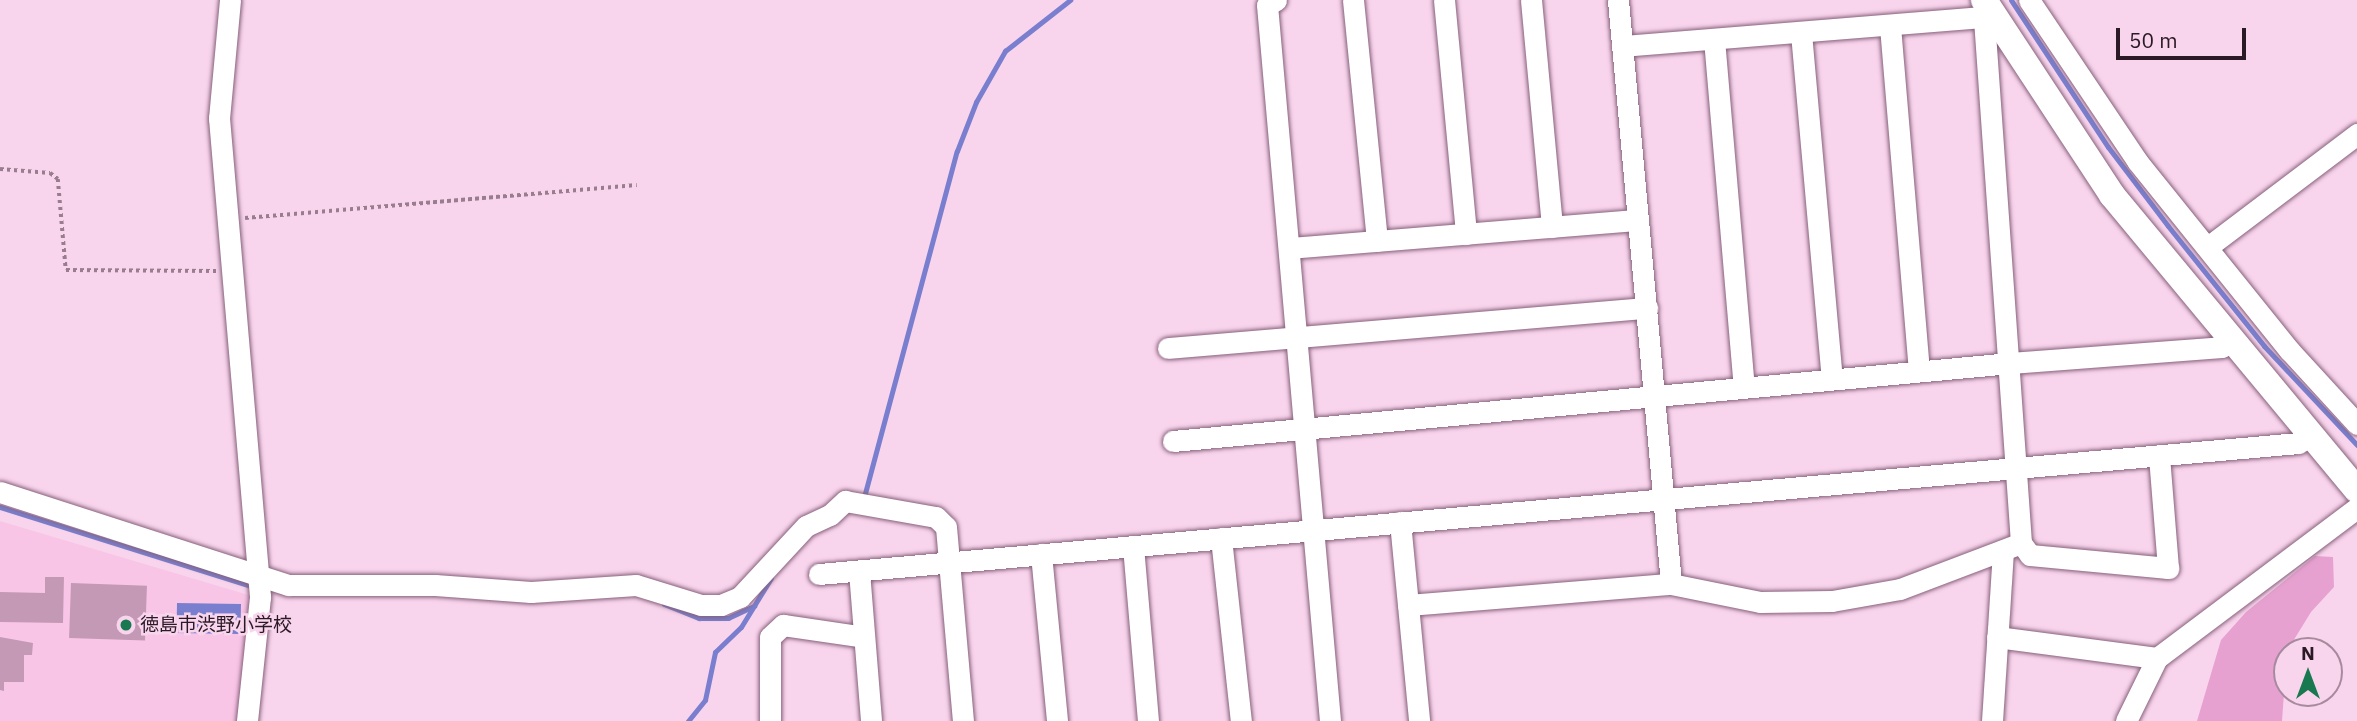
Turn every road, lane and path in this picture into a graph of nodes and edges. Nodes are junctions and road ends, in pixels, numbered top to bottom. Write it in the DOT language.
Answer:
graph roads {
  1 [pos="230,0"];
  2 [pos="1276,0"];
  3 [pos="1353,0"];
  4 [pos="1444,0"];
  5 [pos="1531,0"];
  6 [pos="1618,0"];
  7 [pos="2029,0"];
  8 [pos="1987,12"];
  9 [pos="1890,26"];
  10 [pos="1801,33"];
  11 [pos="1714,39"];
  12 [pos="1622,46"];
  13 [pos="2357,134"];
  14 [pos="0,169"];
  15 [pos="637,185"];
  16 [pos="229,219"];
  17 [pos="1638,220"];
  18 [pos="1552,227"];
  19 [pos="1466,234"];
  20 [pos="1377,241"];
  21 [pos="2208,246"];
  22 [pos="1289,248"];
  23 [pos="235,270"];
  24 [pos="1647,308"];
  25 [pos="1296,336"];
  26 [pos="2233,342"];
  27 [pos="1168,348"];
  28 [pos="2010,363"];
  29 [pos="1919,371"];
  30 [pos="1832,379"];
  31 [pos="1744,387"];
  32 [pos="1654,395"];
  33 [pos="2357,424"];
  34 [pos="1304,428"];
  35 [pos="2310,436"];
  36 [pos="1173,441"];
  37 [pos="2159,455"];
  38 [pos="2014,468"];
  39 [pos="2357,490"];
  40 [pos="0,492"];
  41 [pos="1663,499"];
  42 [pos="2357,508"];
  43 [pos="1400,522"];
  44 [pos="1313,529"];
  45 [pos="1221,538"];
  46 [pos="1133,546"];
  47 [pos="2012,547"];
  48 [pos="1041,554"];
  49 [pos="949,563"];
  50 [pos="859,571"];
  51 [pos="819,574"];
  52 [pos="1671,584"];
  53 [pos="260,585"];
  54 [pos="1408,606"];
  55 [pos="864,637"];
  56 [pos="1997,637"];
  57 [pos="2157,658"];
  58 [pos="247,721"];
  59 [pos="770,721"];
  60 [pos="871,721"];
  61 [pos="963,721"];
  62 [pos="1057,721"];
  63 [pos="1148,721"];
  64 [pos="1241,721"];
  65 [pos="1330,721"];
  66 [pos="1419,721"];
  67 [pos="1992,721"];
  68 [pos="2126,721"];
  1 -- 16 [label="street"];
  2 -- 22 [label="street"];
  3 -- 20 [label="street"];
  4 -- 19 [label="street"];
  5 -- 18 [label="street"];
  6 -- 12 [label="street"];
  7 -- 21 [label="street"];
  8 -- 9 [label="street"];
  8 -- 26 [label="street"];
  8 -- 28 [label="street"];
  9 -- 10 [label="street"];
  9 -- 29 [label="street"];
  10 -- 11 [label="street"];
  10 -- 30 [label="street"];
  11 -- 12 [label="street"];
  11 -- 31 [label="street"];
  12 -- 17 [label="street"];
  13 -- 21 [label="street"];
  14 -- 23 [label="path"];
  15 -- 16 [label="path"];
  16 -- 23 [label="street"];
  17 -- 18 [label="street"];
  17 -- 24 [label="street"];
  18 -- 19 [label="street"];
  19 -- 20 [label="street"];
  20 -- 22 [label="street"];
  21 -- 33 [label="street"];
  22 -- 25 [label="street"];
  23 -- 53 [label="street"];
  24 -- 25 [label="street"];
  24 -- 32 [label="street"];
  25 -- 27 [label="street"];
  25 -- 34 [label="street"];
  26 -- 28 [label="street"];
  26 -- 35 [label="street"];
  28 -- 29 [label="street"];
  28 -- 38 [label="street"];
  29 -- 30 [label="street"];
  30 -- 31 [label="street"];
  31 -- 32 [label="street"];
  32 -- 34 [label="street"];
  32 -- 41 [label="street"];
  34 -- 36 [label="street"];
  34 -- 44 [label="street"];
  35 -- 37 [label="street"];
  35 -- 39 [label="street"];
  37 -- 38 [label="street"];
  37 -- 47 [label="street"];
  38 -- 41 [label="street"];
  38 -- 47 [label="street"];
  40 -- 53 [label="street"];
  41 -- 43 [label="street"];
  41 -- 52 [label="street"];
  42 -- 57 [label="street"];
  43 -- 44 [label="street"];
  43 -- 54 [label="street"];
  44 -- 45 [label="street"];
  44 -- 65 [label="street"];
  45 -- 46 [label="street"];
  45 -- 64 [label="street"];
  46 -- 48 [label="street"];
  46 -- 63 [label="street"];
  47 -- 52 [label="street"];
  47 -- 56 [label="street"];
  48 -- 49 [label="street"];
  48 -- 62 [label="street"];
  49 -- 50 [label="street"];
  49 -- 53 [label="street"];
  49 -- 61 [label="street"];
  50 -- 51 [label="street"];
  50 -- 55 [label="street"];
  52 -- 54 [label="street"];
  53 -- 58 [label="street"];
  54 -- 66 [label="street"];
  55 -- 59 [label="street"];
  55 -- 60 [label="street"];
  56 -- 57 [label="street"];
  56 -- 67 [label="street"];
  57 -- 68 [label="street"];
}
